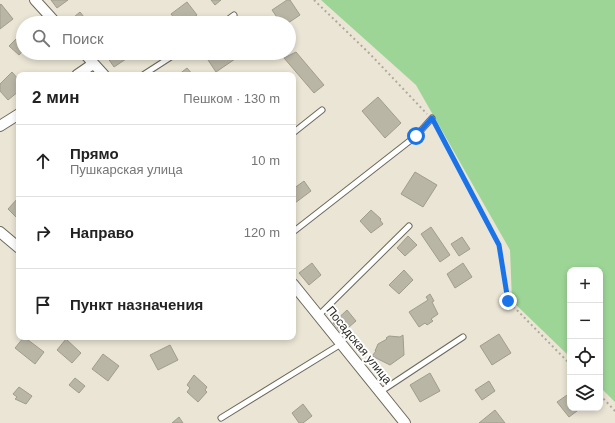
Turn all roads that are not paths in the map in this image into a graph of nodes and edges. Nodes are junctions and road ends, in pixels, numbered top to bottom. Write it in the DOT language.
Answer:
graph roads {
  1 [pos="35,0"];
  2 [pos="50,16"];
  3 [pos="90,60"];
  4 [pos="166,60"];
  5 [pos="93,64"];
  6 [pos="81,72"];
  7 [pos="101,72"];
  8 [pos="148,72"];
  9 [pos="322,110"];
  10 [pos="16,116"];
  11 [pos="432,118"];
  12 [pos="0,126"];
  13 [pos="296,131"];
  14 [pos="409,226"];
  15 [pos="296,230"];
  16 [pos="0,232"];
  17 [pos="16,245"];
  18 [pos="296,288"];
  19 [pos="318,315"];
  20 [pos="463,337"];
  21 [pos="341,344"];
  22 [pos="380,392"];
  23 [pos="221,418"];
  24 [pos="405,423"];
  1 -- 2 [label="street"];
  3 -- 5 [label="street"];
  4 -- 8 [label="lane"];
  5 -- 6 [label="street"];
  5 -- 7 [label="street"];
  9 -- 13 [label="lane"];
  10 -- 12 [label="street"];
  11 -- 15 [label="lane"];
  14 -- 19 [label="lane"];
  16 -- 17 [label="street"];
  18 -- 19 [label="street, Посадская улица"];
  19 -- 21 [label="street, Посадская улица"];
  20 -- 22 [label="lane"];
  21 -- 22 [label="street, Посадская улица"];
  21 -- 23 [label="lane"];
  22 -- 24 [label="street, Посадская улица"];
}
